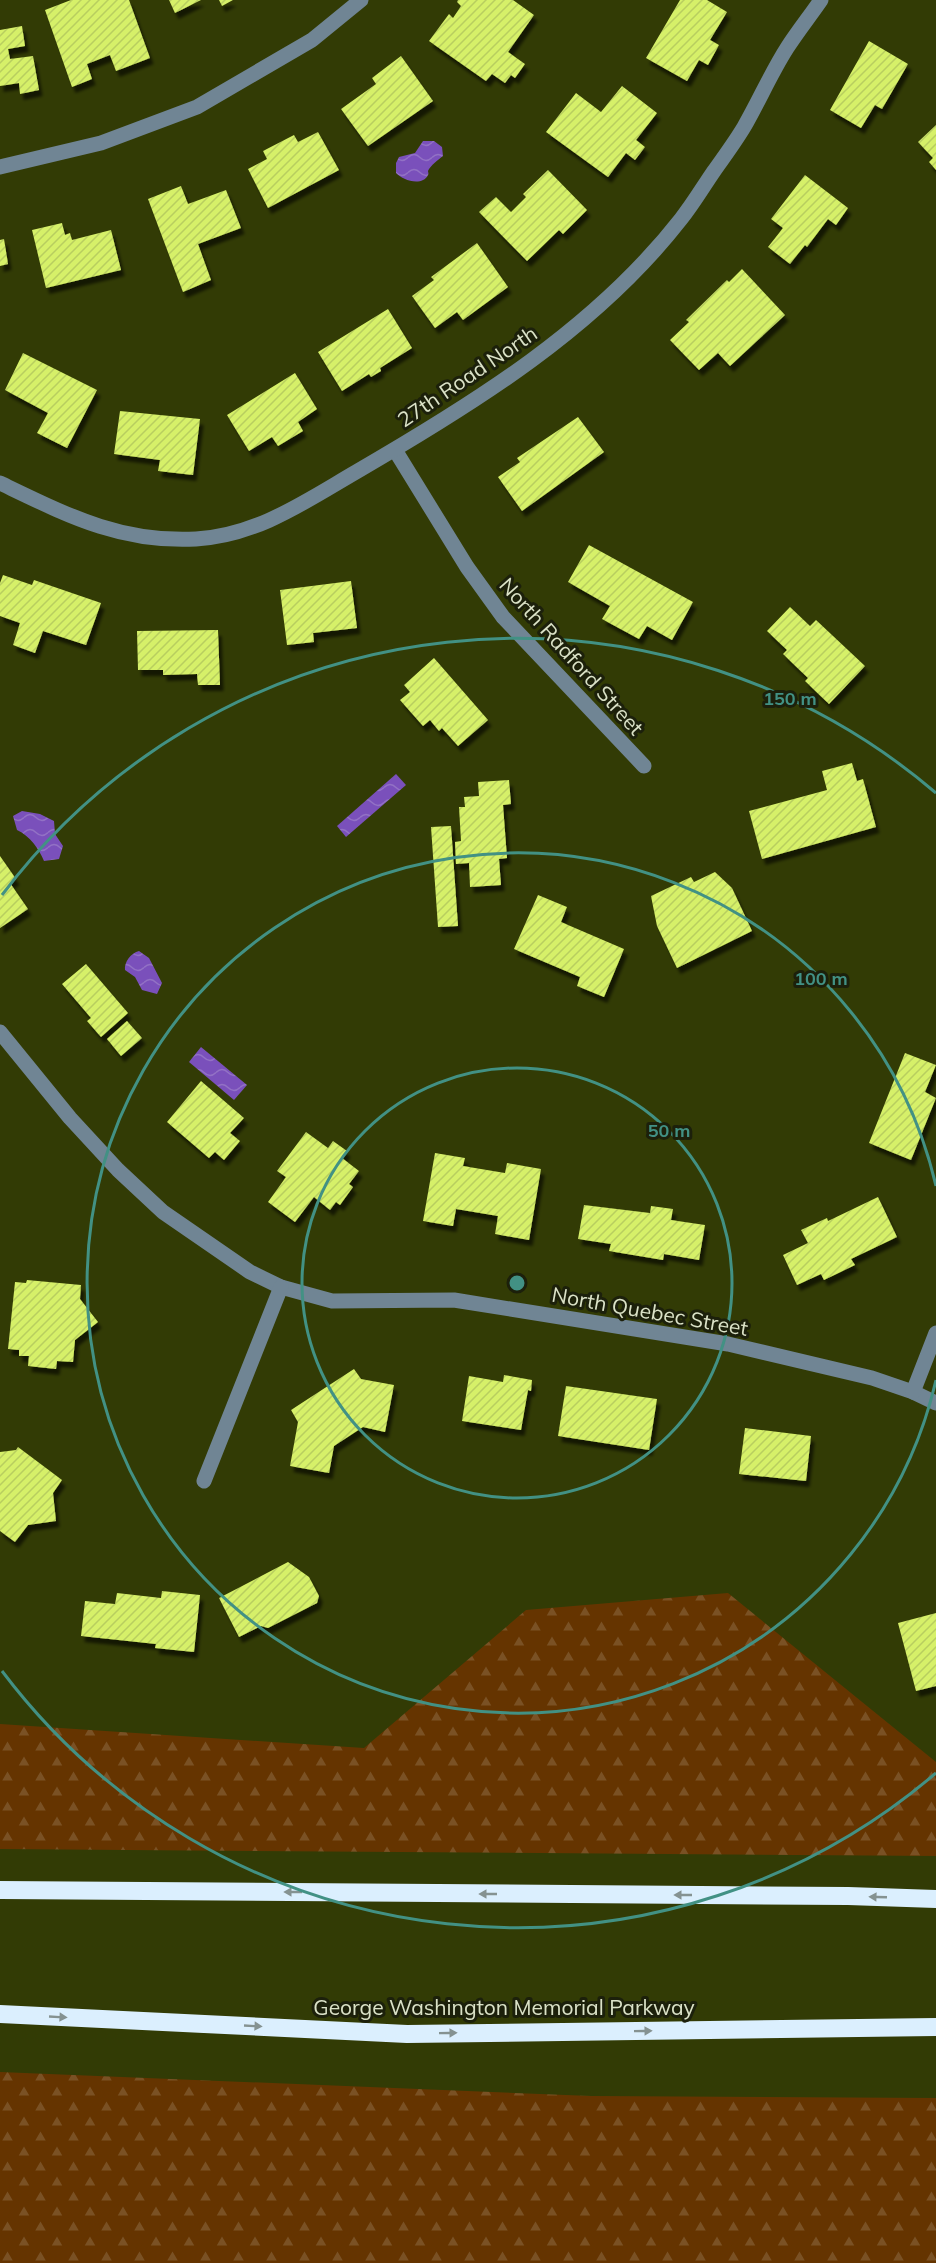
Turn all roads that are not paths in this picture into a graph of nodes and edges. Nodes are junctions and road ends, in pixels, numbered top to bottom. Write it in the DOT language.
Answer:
graph roads {
  1 [pos="361,0"];
  2 [pos="821,0"];
  3 [pos="0,167"];
  4 [pos="395,450"];
  5 [pos="0,483"];
  6 [pos="644,766"];
  7 [pos="0,1032"];
  8 [pos="281,1287"];
  9 [pos="936,1333"];
  10 [pos="913,1392"];
  11 [pos="936,1403"];
  12 [pos="204,1481"];
  13 [pos="0,1890"];
  14 [pos="936,1899"];
  15 [pos="0,2014"];
  16 [pos="936,2027"];
  1 -- 3 [label="street"];
  2 -- 4 [label="street, 27th Road North"];
  4 -- 5 [label="street, 27th Road North"];
  4 -- 6 [label="street, North Radford Street"];
  7 -- 8 [label="street, North Quebec Street"];
  8 -- 10 [label="street, North Quebec Street"];
  8 -- 12 [label="street"];
  9 -- 10 [label="street"];
  10 -- 11 [label="street, North Quebec Street"];
  14 -- 13 [label="highway, one-way"];
  15 -- 16 [label="highway, George Washington Memorial Parkway, one-way"];
}
